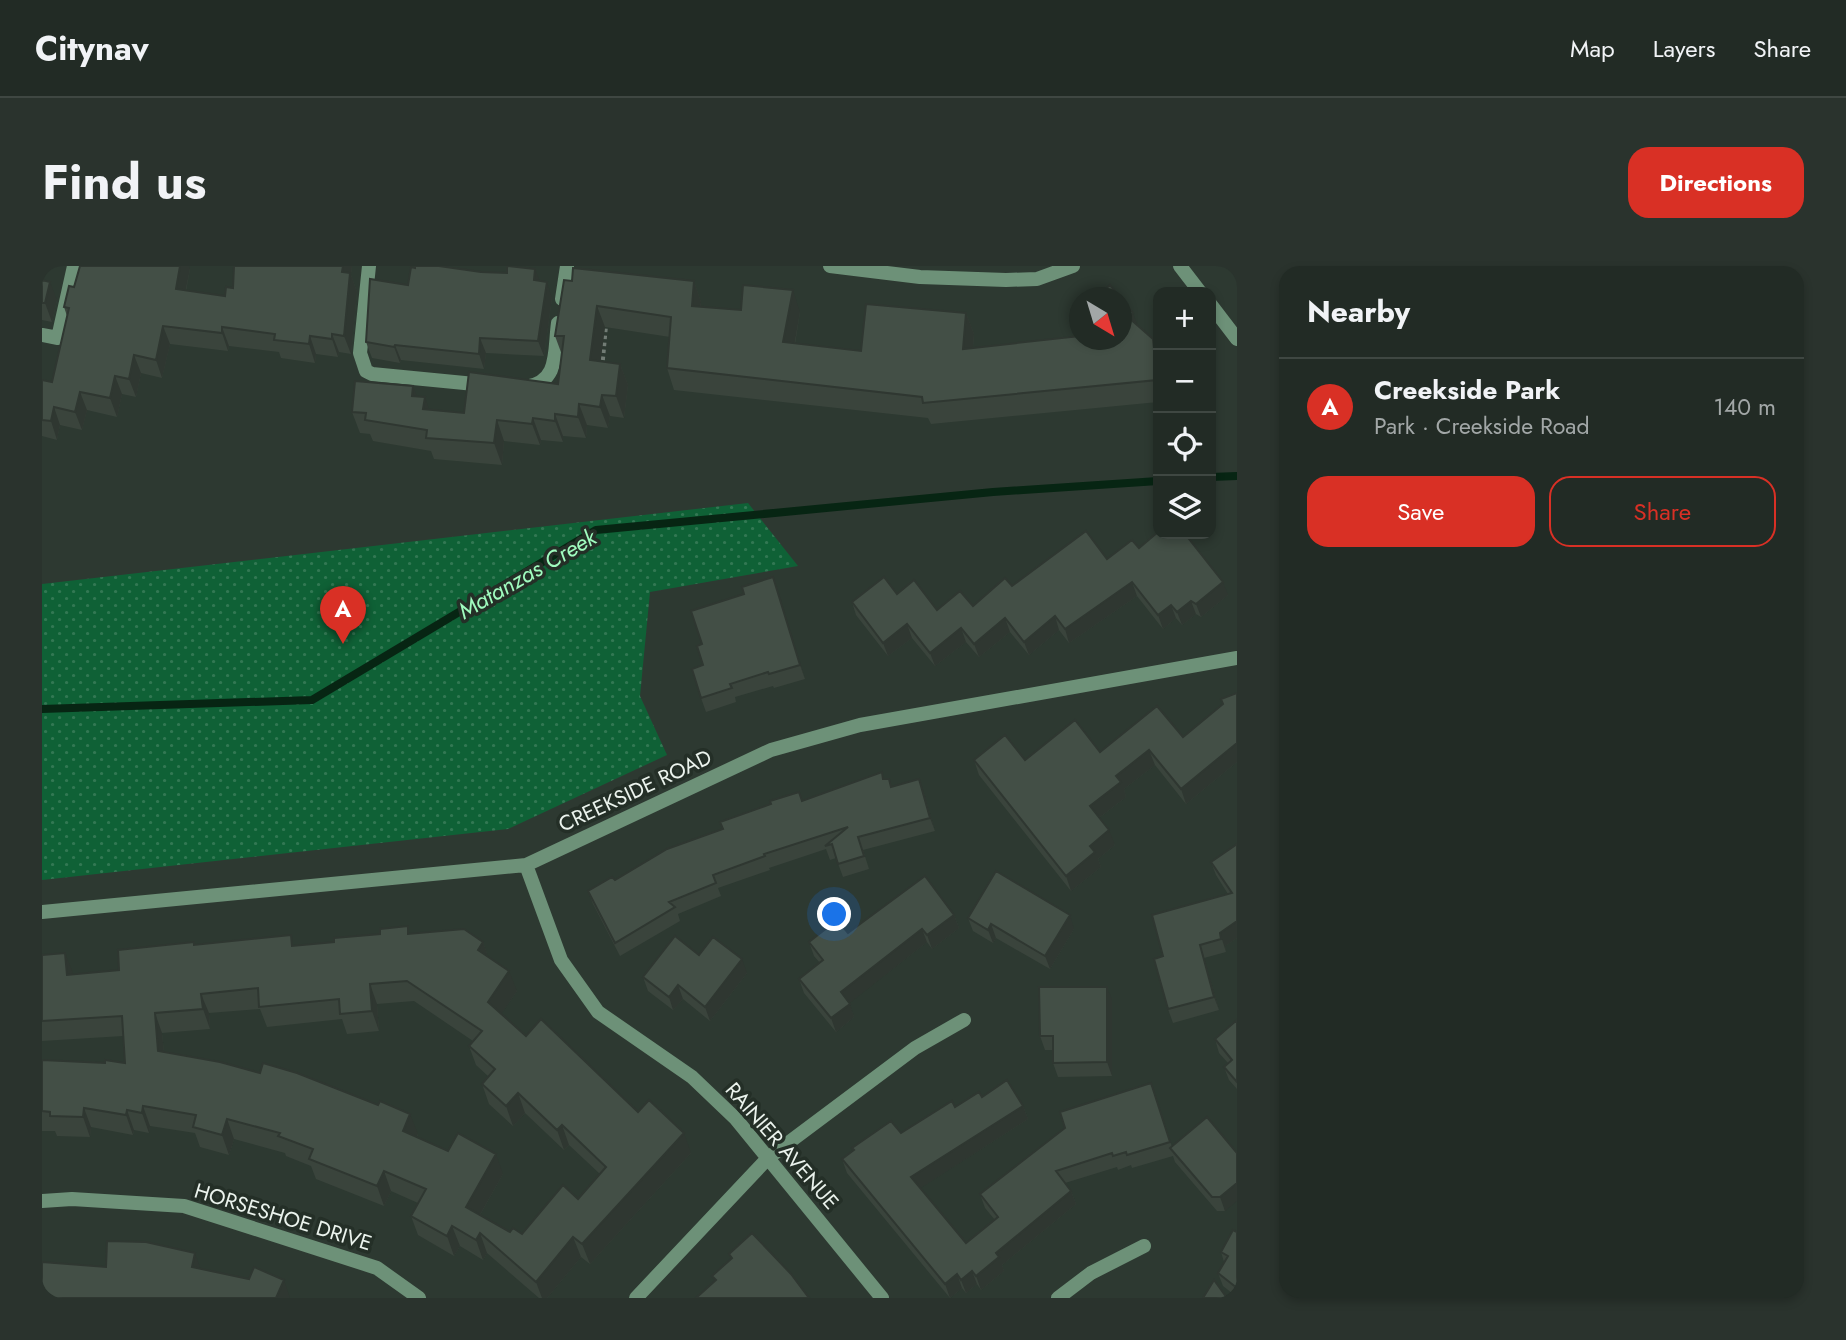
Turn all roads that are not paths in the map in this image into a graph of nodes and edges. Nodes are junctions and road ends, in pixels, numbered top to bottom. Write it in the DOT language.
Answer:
graph roads {
  1 [pos="74,266"];
  2 [pos="369,266"];
  3 [pos="567,266"];
  4 [pos="830,266"];
  5 [pos="1073,266"];
  6 [pos="1180,266"];
  7 [pos="1196,287"];
  8 [pos="1216,312"];
  9 [pos="42,335"];
  10 [pos="1237,339"];
  11 [pos="1237,657"];
  12 [pos="526,865"];
  13 [pos="42,912"];
  14 [pos="964,1020"];
  15 [pos="768,1158"];
  16 [pos="42,1201"];
  17 [pos="1144,1246"];
  18 [pos="419,1298"];
  19 [pos="636,1298"];
  20 [pos="882,1298"];
  21 [pos="1058,1298"];
  1 -- 9 [label="street"];
  2 -- 3 [label="street"];
  4 -- 5 [label="street"];
  6 -- 7 [label="street"];
  8 -- 10 [label="street"];
  11 -- 12 [label="street, CREEKSIDE ROAD"];
  12 -- 13 [label="street, CREEKSIDE ROAD"];
  12 -- 15 [label="street, RAINIER AVENUE"];
  14 -- 15 [label="street"];
  15 -- 19 [label="street"];
  15 -- 20 [label="street, RAINIER AVENUE"];
  16 -- 18 [label="street, HORSESHOE DRIVE"];
  17 -- 21 [label="street"];
}
